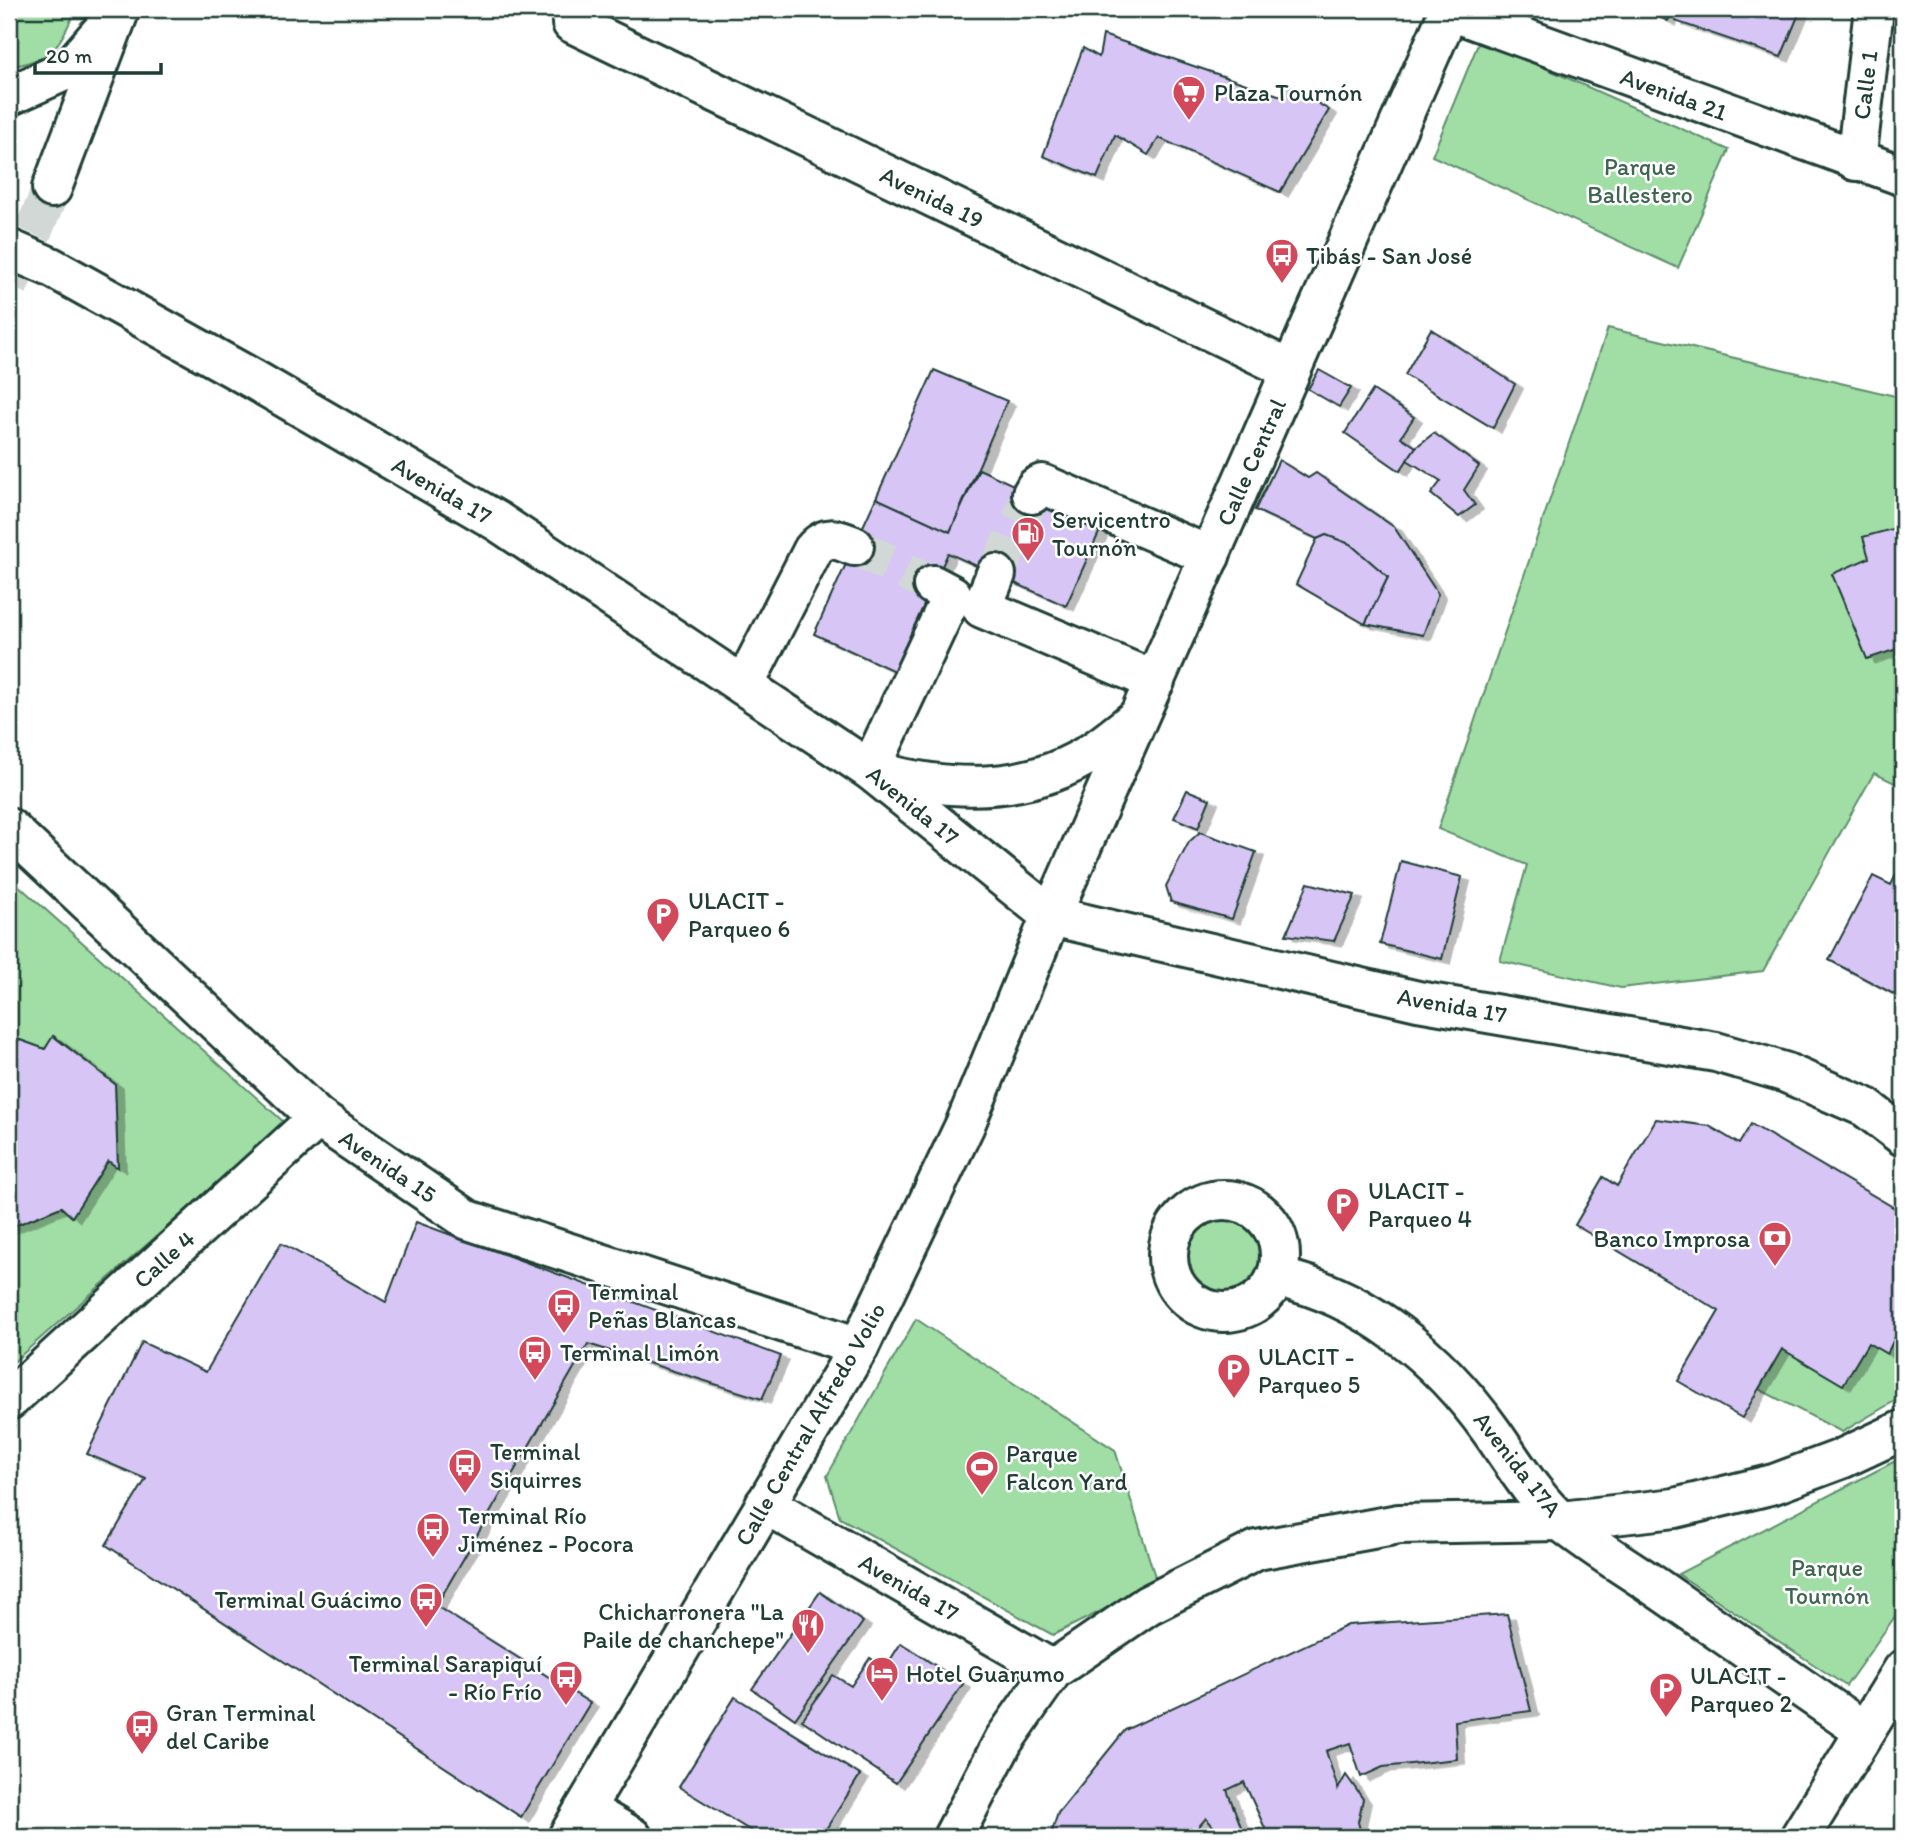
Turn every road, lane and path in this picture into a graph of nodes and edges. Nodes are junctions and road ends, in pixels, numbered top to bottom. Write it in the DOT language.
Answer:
graph roads {
  1 [pos="120,9"];
  2 [pos="1874,9"];
  3 [pos="1448,10"];
  4 [pos="572,23"];
  5 [pos="9,96"];
  6 [pos="1856,160"];
  7 [pos="1903,176"];
  8 [pos="52,188"];
  9 [pos="9,249"];
  10 [pos="1292,370"];
  11 [pos="1032,494"];
  12 [pos="854,546"];
  13 [pos="1210,556"];
  14 [pos="1155,681"];
  15 [pos="744,685"];
  16 [pos="1139,717"];
  17 [pos="870,770"];
  18 [pos="9,828"];
  19 [pos="1051,916"];
  20 [pos="318,1118"];
  21 [pos="1903,1136"];
  22 [pos="1276,1277"];
  23 [pos="859,1347"];
  24 [pos="9,1400"];
  25 [pos="1903,1430"];
  26 [pos="765,1504"];
  27 [pos="1561,1521"];
  28 [pos="1053,1670"];
  29 [pos="1903,1670"];
  30 [pos="1864,1731"];
  31 [pos="576,1823"];
  32 [pos="632,1837"];
  33 [pos="953,1837"];
  34 [pos="1800,1837"];
  1 -- 5 [label="street"];
  1 -- 8 [label="street"];
  2 -- 6 [label="street, Calle 1"];
  3 -- 6 [label="street, Avenida 21"];
  3 -- 10 [label="street, Calle Central"];
  4 -- 10 [label="street, Avenida 19"];
  6 -- 7 [label="street, Avenida 21"];
  9 -- 15 [label="street, Avenida 17"];
  10 -- 13 [label="street, Calle Central"];
  11 -- 13 [label="street"];
  12 -- 15 [label="street"];
  13 -- 14 [label="street, Calle Central"];
  14 -- 16 [label="street, Calle Central"];
  14 -- 17 [label="street"];
  15 -- 17 [label="street, Avenida 17"];
  16 -- 17 [label="street"];
  16 -- 19 [label="street, Calle Central"];
  17 -- 19 [label="street, Avenida 17"];
  18 -- 20 [label="street, Avenida 15"];
  19 -- 21 [label="street, Avenida 17"];
  19 -- 23 [label="street, Calle Central Alfredo Volio"];
  20 -- 23 [label="street, Avenida 15"];
  20 -- 24 [label="street, Calle 4"];
  22 -- 27 [label="street, Avenida 17A"];
  23 -- 26 [label="street, Calle Central Alfredo Volio"];
  25 -- 27 [label="street"];
  26 -- 28 [label="street, Avenida 17"];
  26 -- 31 [label="street, Calle Central Alfredo Volio"];
  27 -- 28 [label="street"];
  27 -- 30 [label="street, Avenida 17A"];
  28 -- 33 [label="street"];
  29 -- 30 [label="street"];
  30 -- 34 [label="street"];
  31 -- 32 [label="street"];
}
